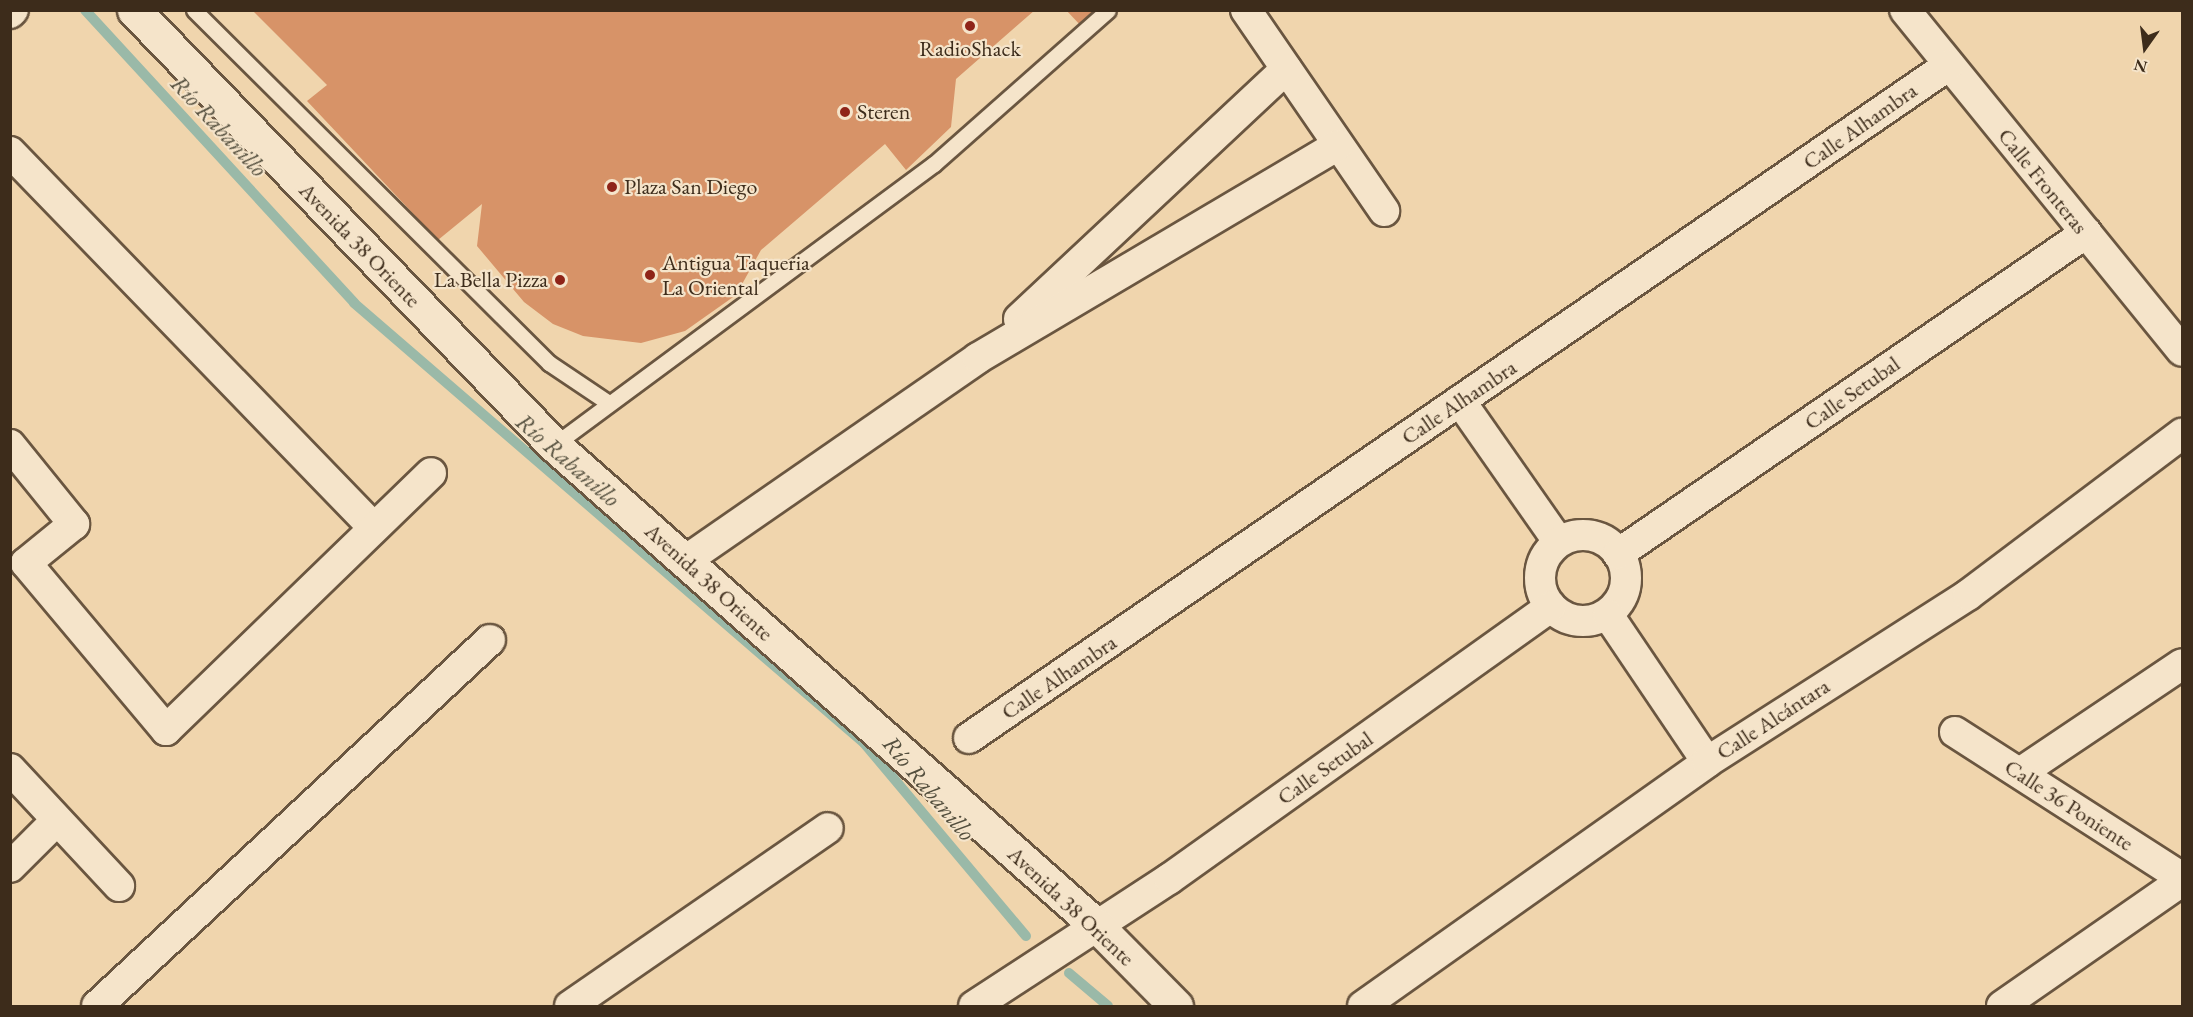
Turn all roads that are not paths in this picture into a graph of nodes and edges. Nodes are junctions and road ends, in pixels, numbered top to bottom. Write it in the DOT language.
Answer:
graph roads {
  1 [pos="134,10"];
  2 [pos="194,10"];
  3 [pos="1108,10"];
  4 [pos="1245,10"];
  5 [pos="1905,10"];
  6 [pos="1949,65"];
  7 [pos="1286,69"];
  8 [pos="1338,144"];
  9 [pos="17,171"];
  10 [pos="1384,211"];
  11 [pos="2086,232"];
  12 [pos="2182,351"];
  13 [pos="978,358"];
  14 [pos="1460,401"];
  15 [pos="607,402"];
  16 [pos="2182,434"];
  17 [pos="10,445"];
  18 [pos="554,445"];
  19 [pos="431,473"];
  20 [pos="373,527"];
  21 [pos="1558,541"];
  22 [pos="1618,554"];
  23 [pos="685,561"];
  24 [pos="1551,607"];
  25 [pos="1608,615"];
  26 [pos="490,640"];
  27 [pos="2182,664"];
  28 [pos="1955,732"];
  29 [pos="969,738"];
  30 [pos="1707,762"];
  31 [pos="10,769"];
  32 [pos="2020,773"];
  33 [pos="57,820"];
  34 [pos="828,828"];
  35 [pos="10,867"];
  36 [pos="2182,879"];
  37 [pos="119,886"];
  38 [pos="1096,925"];
  39 [pos="97,1006"];
  40 [pos="570,1006"];
  41 [pos="974,1006"];
  42 [pos="1176,1006"];
  43 [pos="1363,1006"];
  44 [pos="2002,1006"];
  1 -- 18 [label="street, Avenida 38 Oriente"];
  2 -- 15 [label="lane"];
  3 -- 15 [label="lane"];
  4 -- 7 [label="street"];
  5 -- 6 [label="street, Calle Fronteras"];
  6 -- 11 [label="street, Calle Fronteras"];
  6 -- 14 [label="street, Calle Alhambra"];
  7 -- 8 [label="street"];
  7 -- 13 [label="street"];
  8 -- 10 [label="street"];
  8 -- 13 [label="street"];
  9 -- 20 [label="street"];
  11 -- 12 [label="street, Calle Fronteras"];
  11 -- 22 [label="street, Calle Setubal"];
  13 -- 23 [label="street"];
  14 -- 21 [label="street"];
  14 -- 29 [label="street, Calle Alhambra"];
  15 -- 18 [label="lane"];
  16 -- 30 [label="street, Calle Alcántara"];
  17 -- 20 [label="street"];
  18 -- 23 [label="street, Avenida 38 Oriente"];
  19 -- 20 [label="street"];
  21 -- 22 [label="street"];
  21 -- 24 [label="street"];
  22 -- 25 [label="street"];
  23 -- 38 [label="street, Avenida 38 Oriente"];
  24 -- 25 [label="street"];
  24 -- 38 [label="street, Calle Setubal"];
  25 -- 30 [label="street"];
  26 -- 39 [label="street"];
  27 -- 32 [label="street"];
  28 -- 32 [label="street, Calle 36 Poniente"];
  30 -- 43 [label="street, Calle Alcántara"];
  31 -- 33 [label="street"];
  32 -- 36 [label="street, Calle 36 Poniente"];
  33 -- 35 [label="street"];
  33 -- 37 [label="street"];
  34 -- 40 [label="street"];
  36 -- 44 [label="street"];
  38 -- 41 [label="street, Calle Setubal"];
  38 -- 42 [label="street, Avenida 38 Oriente"];
}
